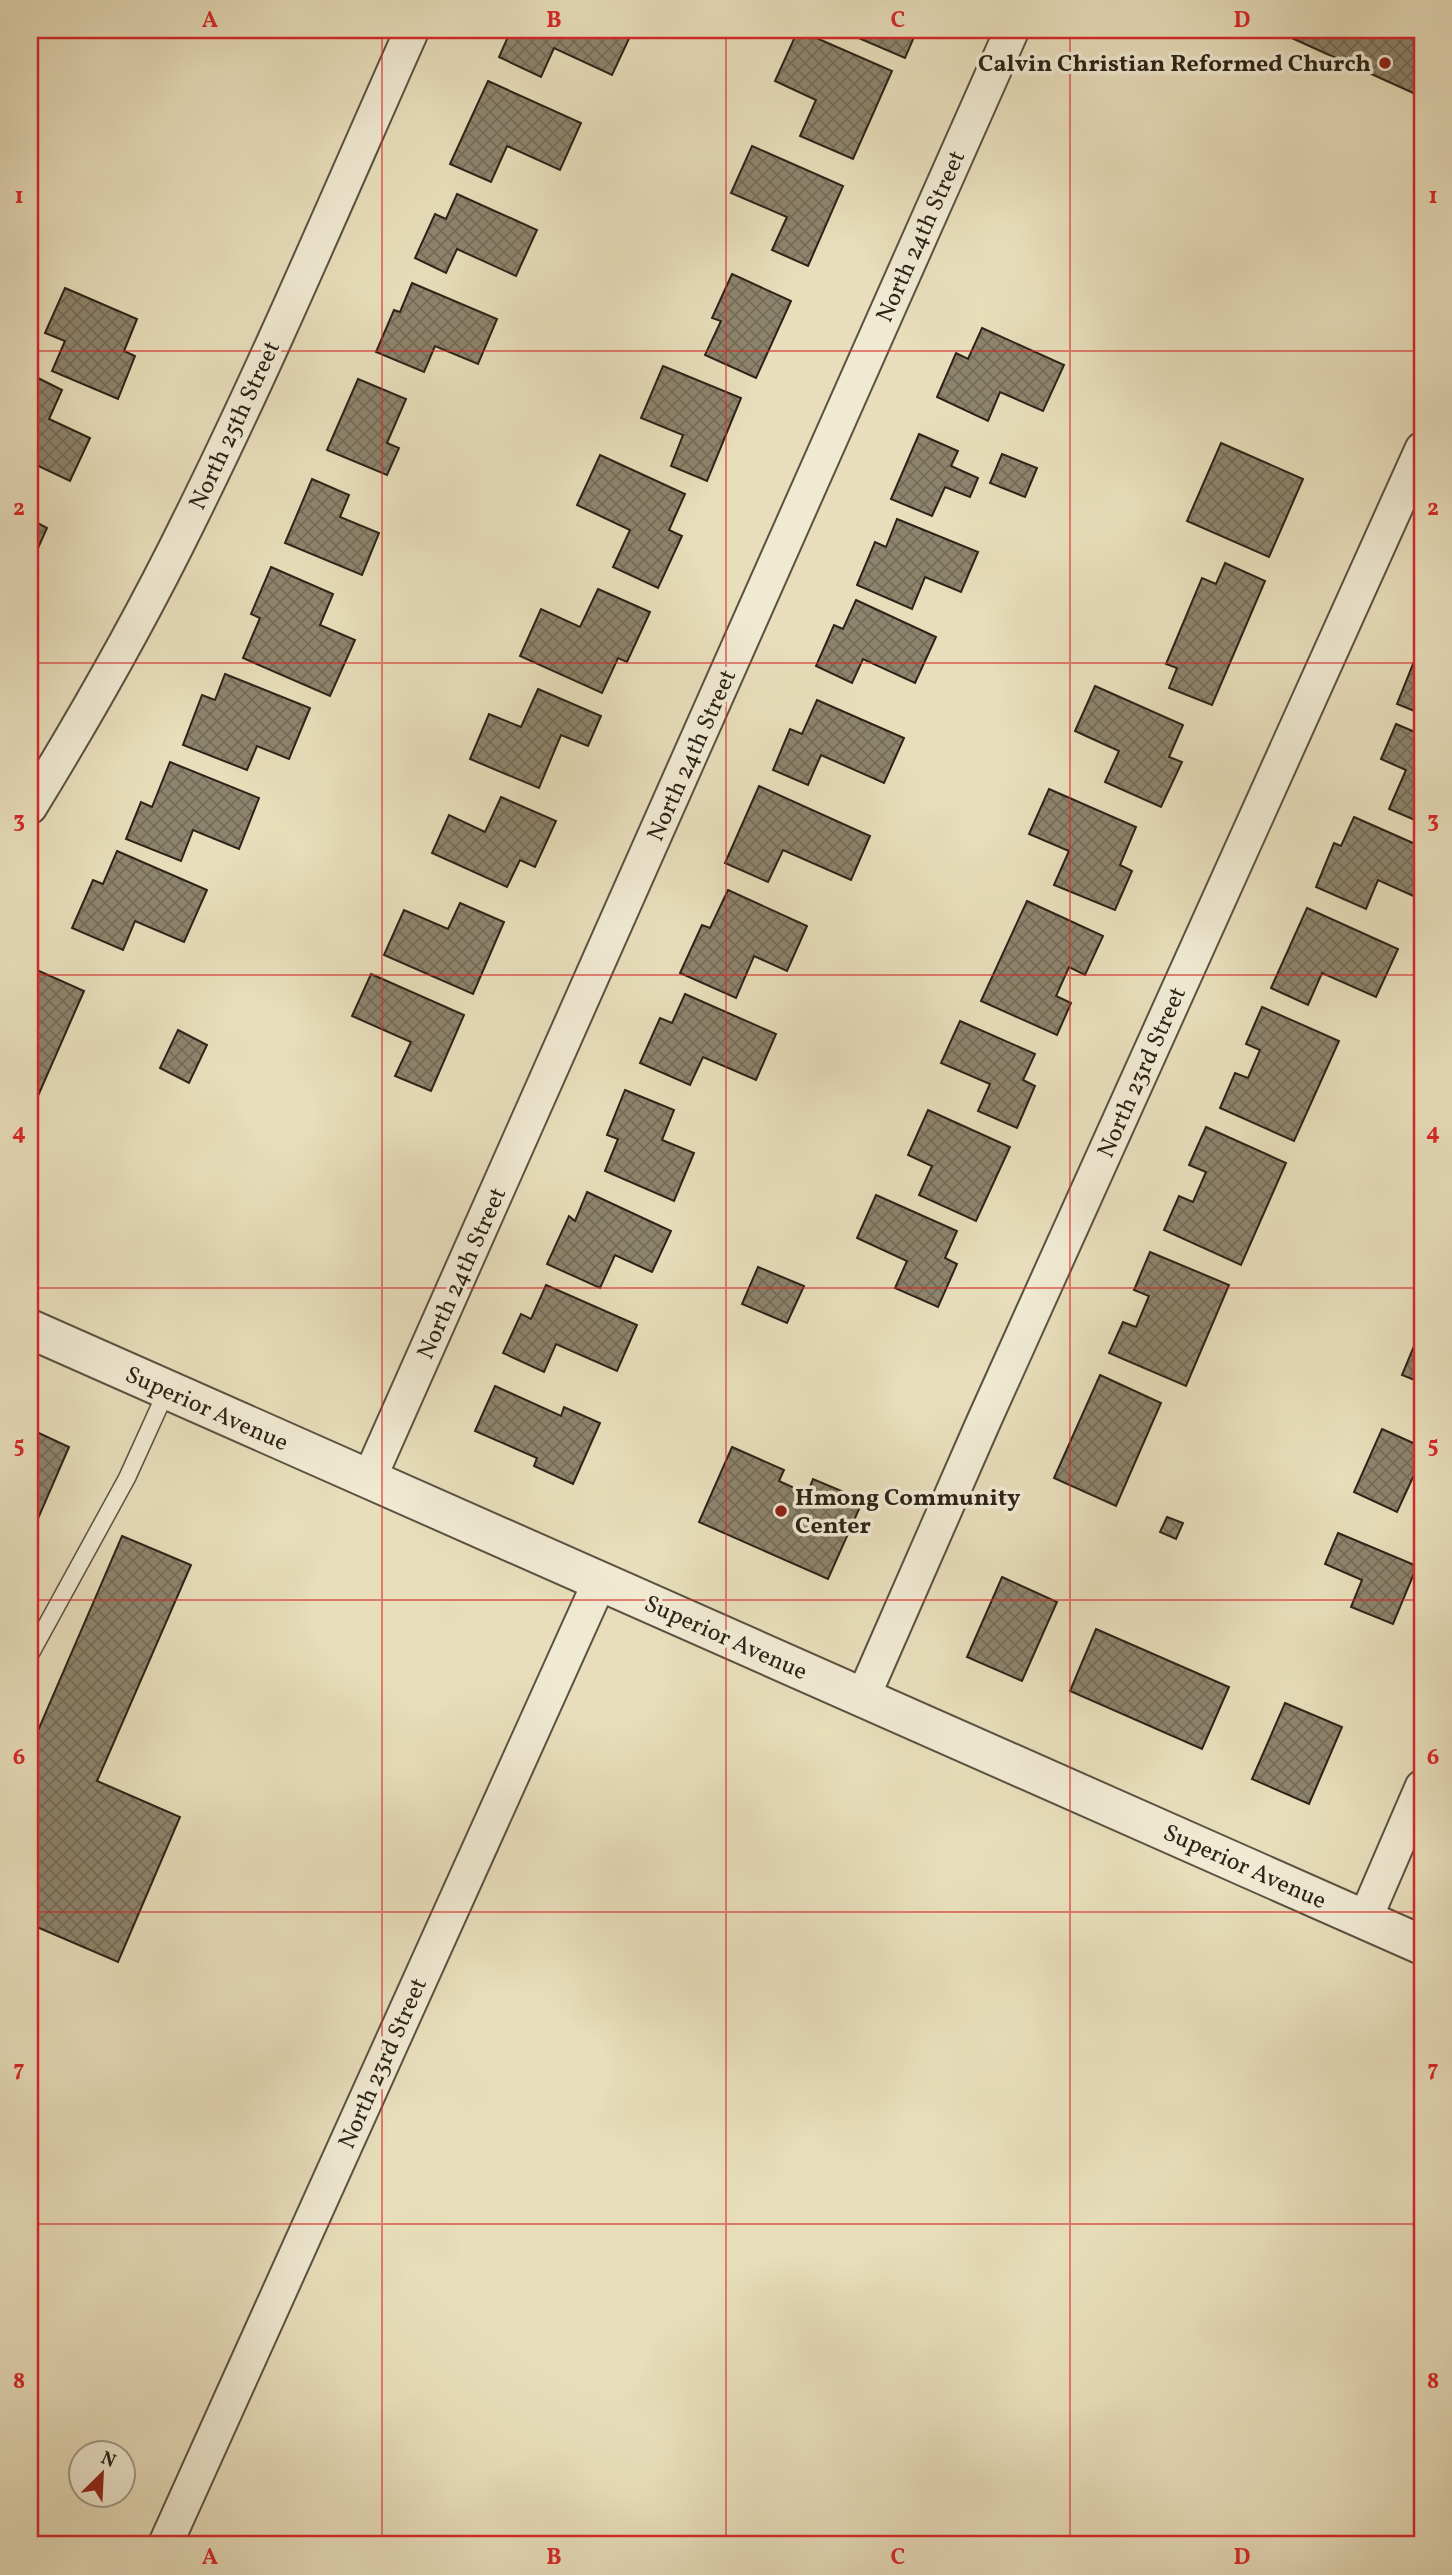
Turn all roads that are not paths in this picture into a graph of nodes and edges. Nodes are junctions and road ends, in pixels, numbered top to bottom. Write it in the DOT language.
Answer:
graph roads {
  1 [pos="412,30"];
  2 [pos="1012,30"];
  3 [pos="1422,449"];
  4 [pos="30,807"];
  5 [pos="30,1329"];
  6 [pos="167,1390"];
  7 [pos="369,1479"];
  8 [pos="600,1581"];
  9 [pos="30,1655"];
  10 [pos="863,1697"];
  11 [pos="1422,1787"];
  12 [pos="1365,1919"];
  13 [pos="1422,1945"];
  14 [pos="164,2545"];
  1 -- 4 [label="street, North 25th Street"];
  2 -- 7 [label="street, North 24th Street"];
  3 -- 10 [label="street, North 23rd Street"];
  5 -- 6 [label="street, Superior Avenue"];
  6 -- 7 [label="street, Superior Avenue"];
  6 -- 9 [label="lane"];
  7 -- 8 [label="street, Superior Avenue"];
  8 -- 10 [label="street, Superior Avenue"];
  8 -- 14 [label="street, North 23rd Street"];
  10 -- 12 [label="street, Superior Avenue"];
  11 -- 12 [label="street"];
  12 -- 13 [label="street, Superior Avenue"];
}
